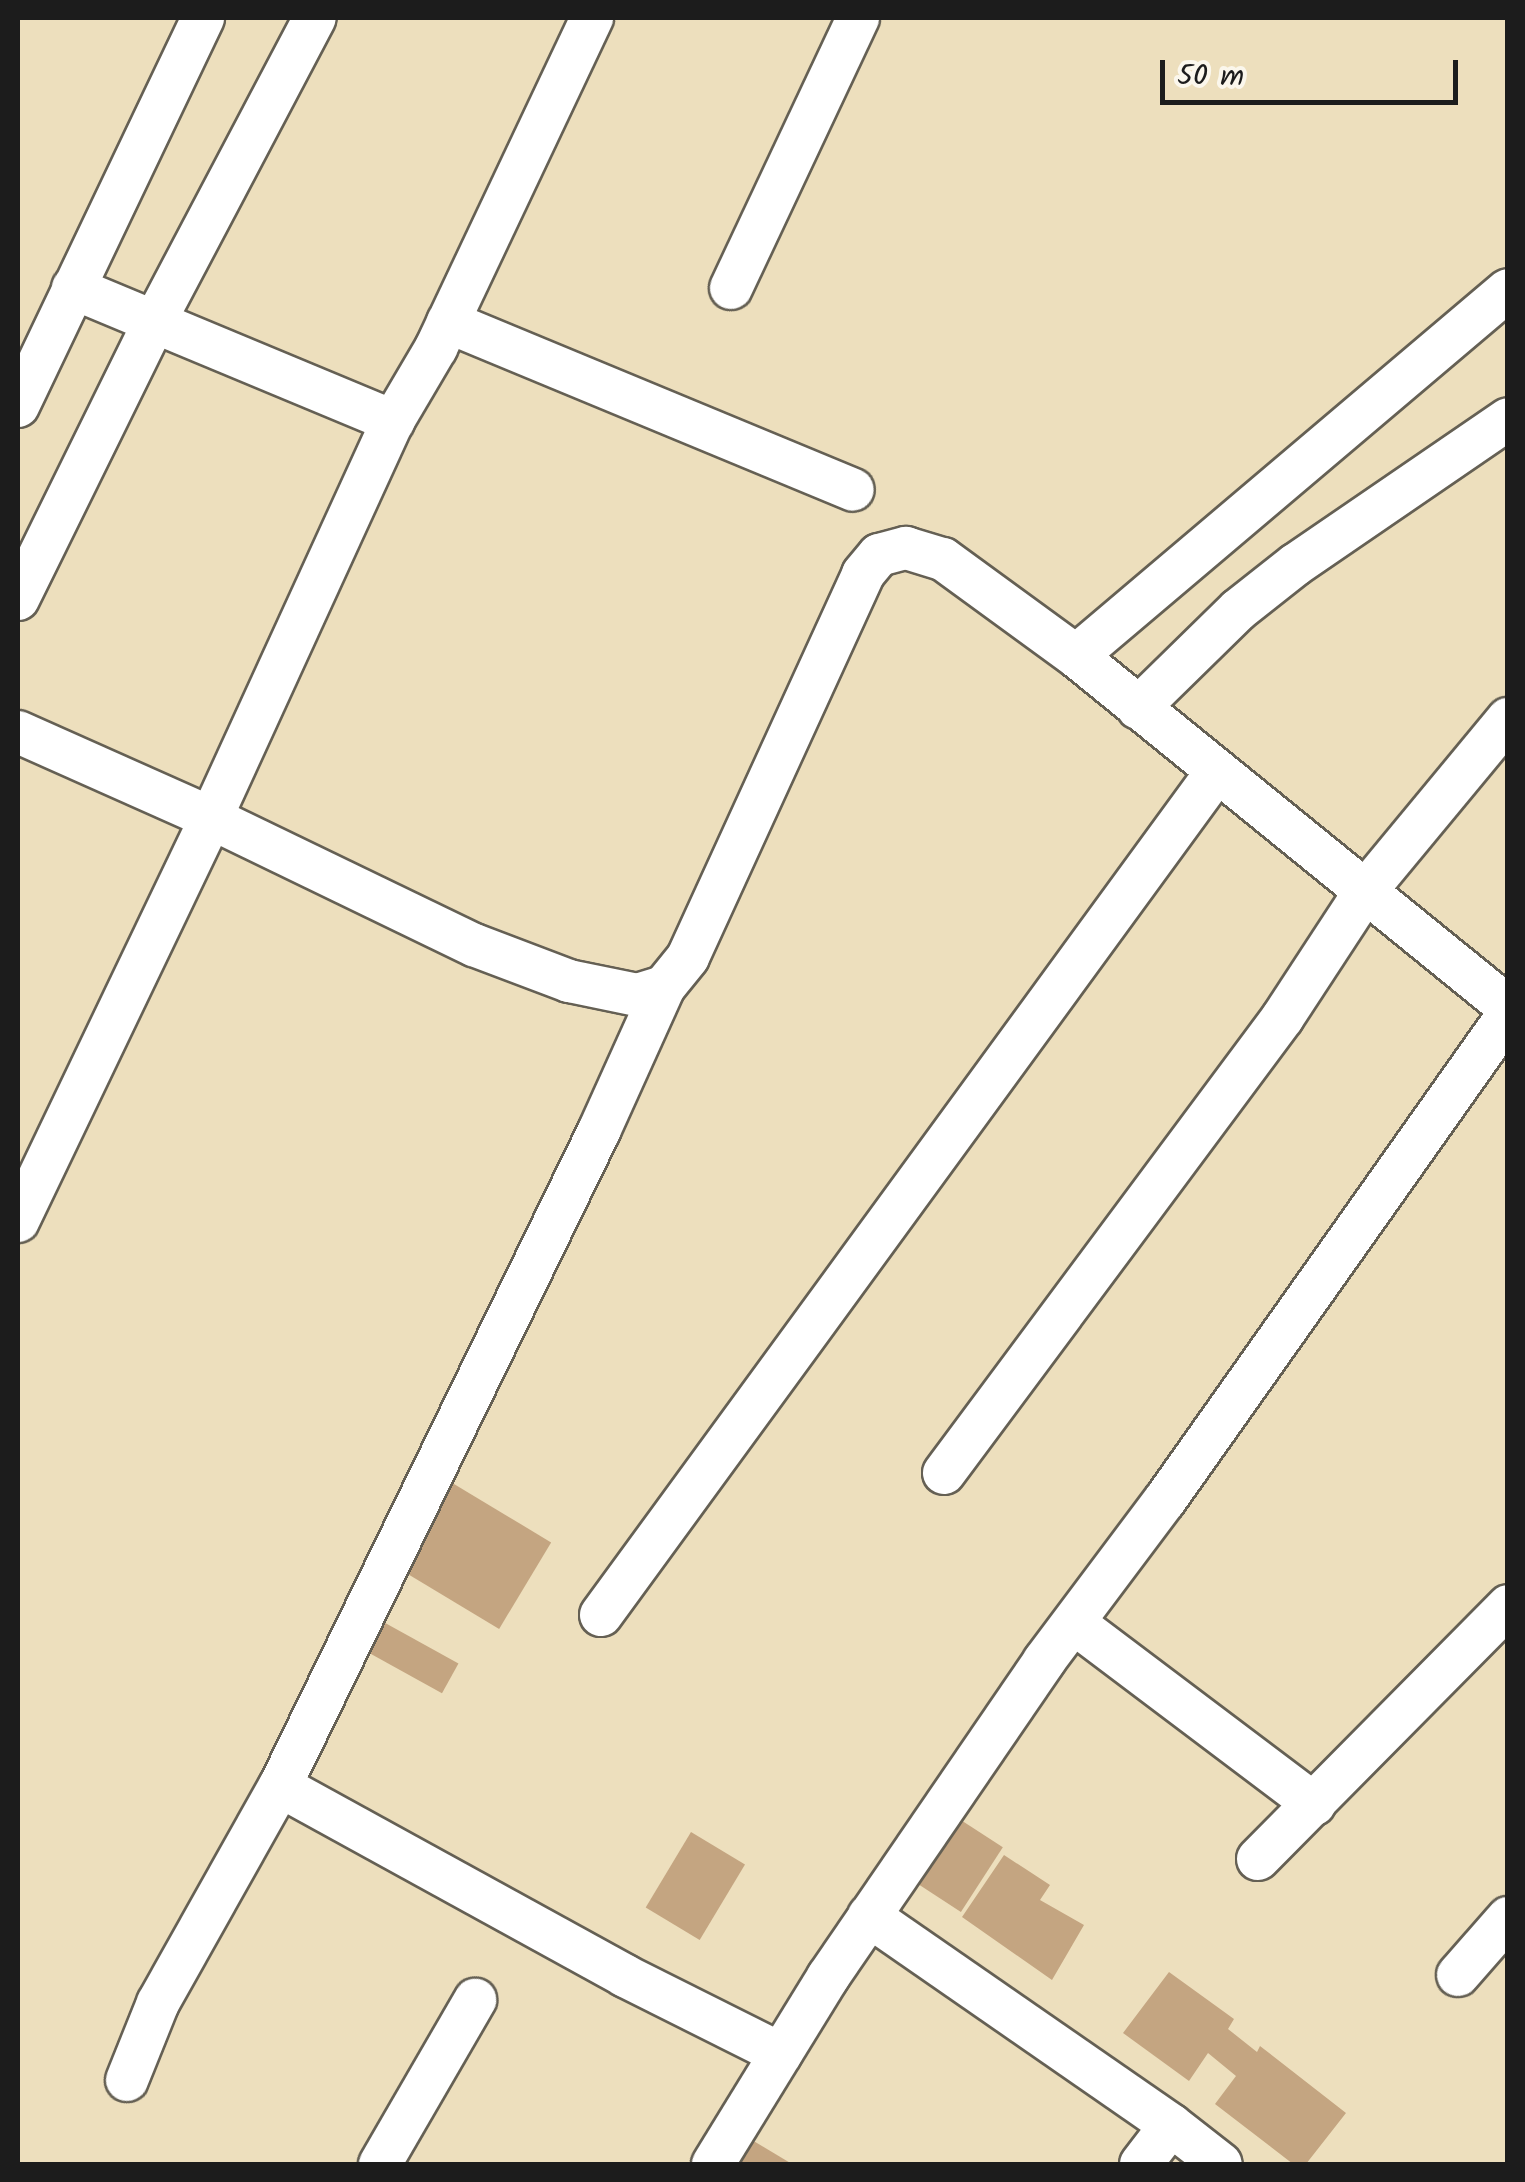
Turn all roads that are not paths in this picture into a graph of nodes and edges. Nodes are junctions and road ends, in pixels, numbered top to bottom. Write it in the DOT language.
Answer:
graph roads {
  1 [pos="202,18"];
  2 [pos="315,18"];
  3 [pos="592,18"];
  4 [pos="858,18"];
  5 [pos="73,288"];
  6 [pos="731,288"];
  7 [pos="1508,290"];
  8 [pos="156,319"];
  9 [pos="448,322"];
  10 [pos="18,406"];
  11 [pos="1508,420"];
  12 [pos="393,421"];
  13 [pos="853,490"];
  14 [pos="18,598"];
  15 [pos="1076,656"];
  16 [pos="1138,708"];
  17 [pos="1508,719"];
  18 [pos="18,732"];
  19 [pos="1216,773"];
  20 [pos="211,818"];
  21 [pos="1364,893"];
  22 [pos="664,986"];
  23 [pos="1504,1001"];
  24 [pos="18,1220"];
  25 [pos="944,1473"];
  26 [pos="1508,1606"];
  27 [pos="601,1615"];
  28 [pos="1074,1623"];
  29 [pos="280,1786"];
  30 [pos="1314,1804"];
  31 [pos="1258,1859"];
  32 [pos="868,1916"];
  33 [pos="1508,1918"];
  34 [pos="1458,1975"];
  35 [pos="476,2000"];
  36 [pos="781,2054"];
  37 [pos="127,2080"];
  38 [pos="1170,2125"];
  39 [pos="380,2164"];
  40 [pos="712,2164"];
  41 [pos="1141,2164"];
  42 [pos="1221,2164"];
  1 -- 5 [label="street"];
  2 -- 8 [label="street"];
  3 -- 9 [label="street"];
  4 -- 6 [label="street"];
  5 -- 8 [label="street"];
  5 -- 10 [label="street"];
  7 -- 15 [label="street"];
  8 -- 12 [label="street"];
  8 -- 14 [label="street"];
  9 -- 12 [label="street"];
  9 -- 13 [label="street"];
  11 -- 16 [label="street"];
  12 -- 20 [label="street"];
  15 -- 16 [label="street"];
  15 -- 22 [label="street"];
  16 -- 19 [label="street"];
  17 -- 21 [label="street"];
  18 -- 20 [label="street"];
  19 -- 21 [label="street"];
  19 -- 27 [label="street"];
  20 -- 22 [label="street"];
  20 -- 24 [label="street"];
  21 -- 23 [label="street"];
  21 -- 25 [label="street"];
  22 -- 29 [label="street"];
  23 -- 28 [label="street"];
  26 -- 30 [label="street"];
  28 -- 30 [label="street"];
  28 -- 32 [label="street"];
  29 -- 36 [label="street"];
  29 -- 37 [label="street"];
  30 -- 31 [label="street"];
  32 -- 36 [label="street"];
  32 -- 38 [label="street"];
  33 -- 34 [label="street"];
  35 -- 39 [label="street"];
  36 -- 40 [label="street"];
  38 -- 41 [label="street"];
  38 -- 42 [label="street"];
}
